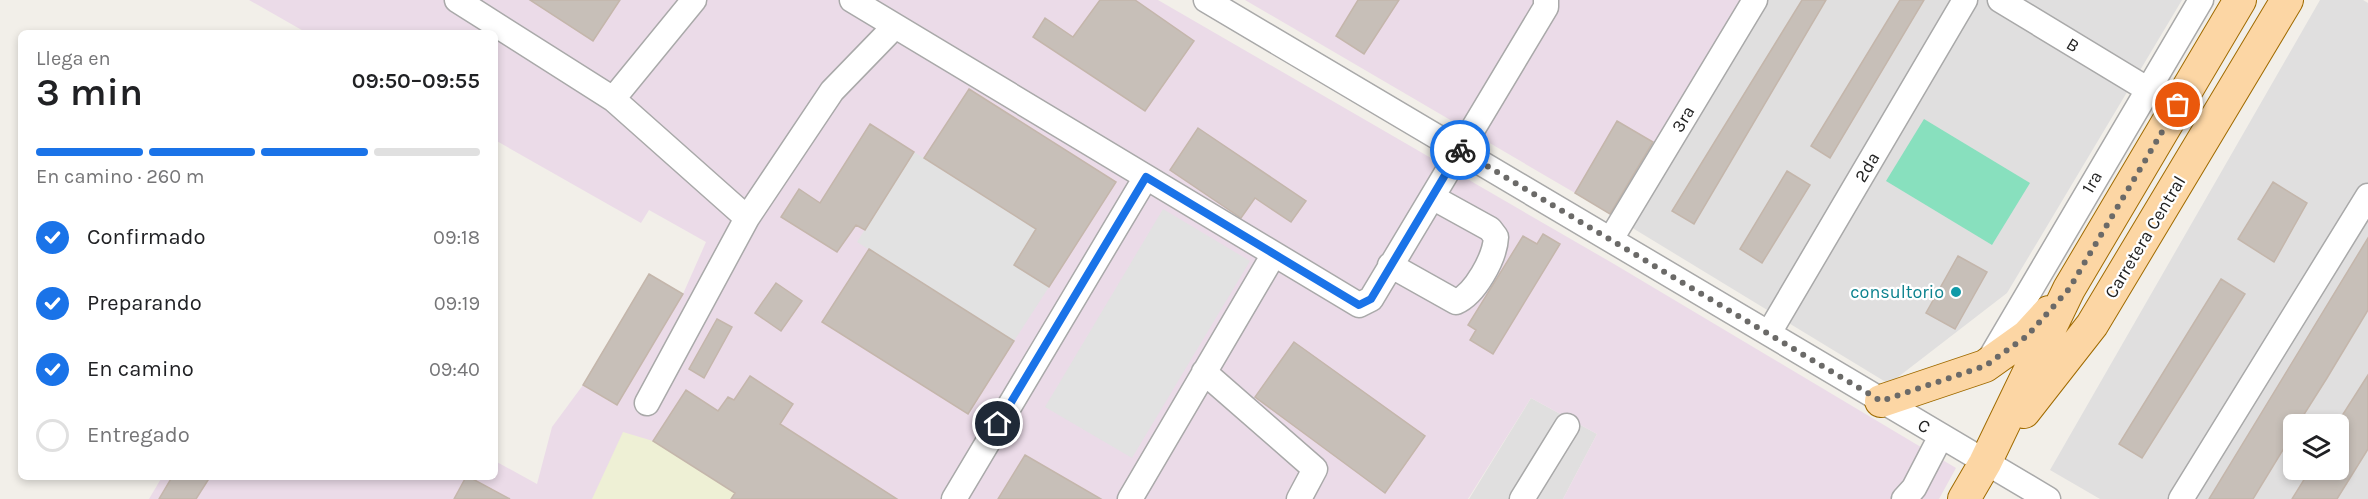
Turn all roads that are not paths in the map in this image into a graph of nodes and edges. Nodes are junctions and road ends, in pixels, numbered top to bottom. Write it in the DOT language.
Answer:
graph roads {
  1 [pos="457,0"];
  2 [pos="694,0"];
  3 [pos="852,0"];
  4 [pos="1206,0"];
  5 [pos="1546,0"];
  6 [pos="1755,0"];
  7 [pos="1965,0"];
  8 [pos="2000,0"];
  9 [pos="2201,0"];
  10 [pos="2240,0"];
  11 [pos="2287,0"];
  12 [pos="895,26"];
  13 [pos="2146,89"];
  14 [pos="613,99"];
  15 [pos="1461,149"];
  16 [pos="1146,177"];
  17 [pos="2368,196"];
  18 [pos="1432,197"];
  19 [pos="747,218"];
  20 [pos="1611,239"];
  21 [pos="1274,254"];
  22 [pos="1390,265"];
  23 [pos="2069,289"];
  24 [pos="1769,333"];
  25 [pos="1985,366"];
  26 [pos="1204,372"];
  27 [pos="1881,401"];
  28 [pos="647,403"];
  29 [pos="1567,426"];
  30 [pos="1941,436"];
  31 [pos="1985,463"];
  32 [pos="954,499"];
  33 [pos="1130,499"];
  34 [pos="1299,499"];
  35 [pos="1522,499"];
  36 [pos="1904,499"];
  37 [pos="1964,499"];
  38 [pos="2048,499"];
  39 [pos="2181,499"];
  1 -- 14 [label="street"];
  2 -- 14 [label="street"];
  3 -- 12 [label="street"];
  4 -- 15 [label="street, C"];
  5 -- 15 [label="street"];
  6 -- 20 [label="street, 3ra"];
  7 -- 24 [label="street, 2da"];
  8 -- 13 [label="street, B"];
  9 -- 13 [label="street, 1ra"];
  10 -- 23 [label="main road, Carretera Central"];
  11 -- 31 [label="main road, Carretera Central"];
  12 -- 16 [label="street"];
  12 -- 19 [label="street"];
  13 -- 25 [label="street, 1ra"];
  14 -- 19 [label="street"];
  15 -- 18 [label="street"];
  15 -- 20 [label="street, C"];
  16 -- 21 [label="street"];
  16 -- 32 [label="street"];
  17 -- 39 [label="street"];
  18 -- 22 [label="street"];
  18 -- 22 [label="street"];
  19 -- 28 [label="street"];
  20 -- 24 [label="street, C"];
  21 -- 22 [label="street"];
  21 -- 26 [label="street"];
  23 -- 25 [label="main road"];
  23 -- 31 [label="main road, Carretera Central"];
  24 -- 27 [label="street, C"];
  25 -- 27 [label="main road"];
  26 -- 33 [label="street"];
  26 -- 34 [label="street"];
  27 -- 30 [label="street, C"];
  29 -- 35 [label="street"];
  30 -- 31 [label="street, C"];
  30 -- 36 [label="street"];
  31 -- 37 [label="main road, Carretera Central"];
  31 -- 38 [label="street, C"];
}
